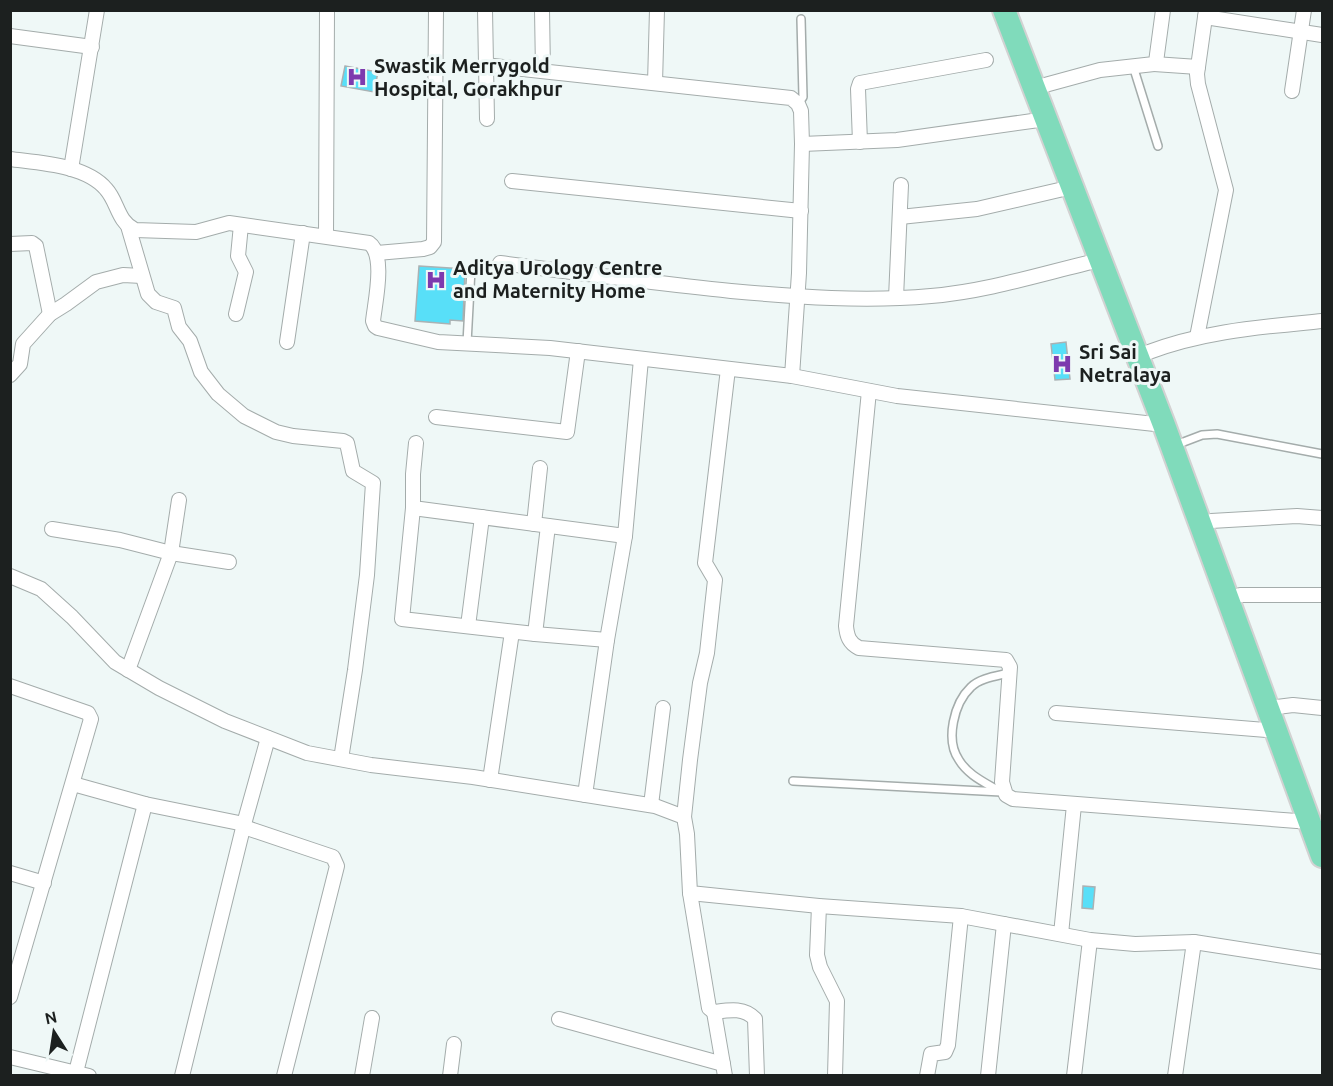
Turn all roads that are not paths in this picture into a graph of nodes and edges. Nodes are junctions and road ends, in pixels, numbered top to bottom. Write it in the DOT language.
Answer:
graph roads {
  1 [pos="96,10"];
  2 [pos="327,10"];
  3 [pos="436,10"];
  4 [pos="485,10"];
  5 [pos="542,10"];
  6 [pos="657,10"];
  7 [pos="1004,10"];
  8 [pos="1017,10"];
  9 [pos="1163,10"];
  10 [pos="1304,10"];
  11 [pos="1206,14"];
  12 [pos="801,19"];
  13 [pos="1301,31"];
  14 [pos="1323,35"];
  15 [pos="10,36"];
  16 [pos="92,47"];
  17 [pos="986,60"];
  18 [pos="1154,64"];
  19 [pos="485,65"];
  20 [pos="1133,66"];
  21 [pos="1198,67"];
  22 [pos="543,71"];
  23 [pos="655,83"];
  24 [pos="1045,85"];
  25 [pos="1292,91"];
  26 [pos="798,104"];
  27 [pos="488,119"];
  28 [pos="1046,119"];
  29 [pos="860,142"];
  30 [pos="802,144"];
  31 [pos="1158,146"];
  32 [pos="10,159"];
  33 [pos="71,170"];
  34 [pos="512,181"];
  35 [pos="901,185"];
  36 [pos="1072,188"];
  37 [pos="801,211"];
  38 [pos="900,217"];
  39 [pos="241,225"];
  40 [pos="128,226"];
  41 [pos="303,233"];
  42 [pos="326,236"];
  43 [pos="10,243"];
  44 [pos="377,253"];
  45 [pos="1100,260"];
  46 [pos="500,263"];
  47 [pos="471,269"];
  48 [pos="142,276"];
  49 [pos="798,297"];
  50 [pos="896,298"];
  51 [pos="50,314"];
  52 [pos="236,314"];
  53 [pos="1323,321"];
  54 [pos="1197,337"];
  55 [pos="287,342"];
  56 [pos="467,343"];
  57 [pos="578,351"];
  58 [pos="1146,353"];
  59 [pos="641,358"];
  60 [pos="728,369"];
  61 [pos="10,375"];
  62 [pos="792,376"];
  63 [pos="869,391"];
  64 [pos="436,417"];
  65 [pos="1164,425"];
  66 [pos="416,443"];
  67 [pos="1181,443"];
  68 [pos="1323,454"];
  69 [pos="540,468"];
  70 [pos="179,500"];
  71 [pos="413,508"];
  72 [pos="482,517"];
  73 [pos="1323,518"];
  74 [pos="1211,521"];
  75 [pos="534,524"];
  76 [pos="548,526"];
  77 [pos="52,529"];
  78 [pos="625,536"];
  79 [pos="171,554"];
  80 [pos="229,562"];
  81 [pos="10,576"];
  82 [pos="1240,595"];
  83 [pos="1323,595"];
  84 [pos="468,626"];
  85 [pos="512,632"];
  86 [pos="535,634"];
  87 [pos="607,640"];
  88 [pos="128,670"];
  89 [pos="1010,673"];
  90 [pos="10,686"];
  91 [pos="1276,707"];
  92 [pos="663,708"];
  93 [pos="1323,708"];
  94 [pos="1056,713"];
  95 [pos="1277,731"];
  96 [pos="268,738"];
  97 [pos="341,759"];
  98 [pos="490,780"];
  99 [pos="793,781"];
  100 [pos="73,784"];
  101 [pos="1003,794"];
  102 [pos="585,795"];
  103 [pos="145,804"];
  104 [pos="651,805"];
  105 [pos="1074,805"];
  106 [pos="684,817"];
  107 [pos="1317,818"];
  108 [pos="244,825"];
  109 [pos="1323,856"];
  110 [pos="10,873"];
  111 [pos="44,883"];
  112 [pos="690,893"];
  113 [pos="819,906"];
  114 [pos="961,916"];
  115 [pos="1004,924"];
  116 [pos="1062,934"];
  117 [pos="1090,940"];
  118 [pos="1194,942"];
  119 [pos="1323,962"];
  120 [pos="14,968"];
  121 [pos="10,997"];
  122 [pos="714,1012"];
  123 [pos="372,1018"];
  124 [pos="559,1019"];
  125 [pos="454,1044"];
  126 [pos="10,1057"];
  127 [pos="724,1070"];
  128 [pos="80,1074"];
  129 [pos="182,1076"];
  130 [pos="284,1076"];
  131 [pos="362,1076"];
  132 [pos="450,1076"];
  133 [pos="757,1076"];
  134 [pos="835,1076"];
  135 [pos="927,1076"];
  136 [pos="988,1076"];
  137 [pos="1074,1076"];
  138 [pos="1175,1076"];
  1 -- 16 [label="street"];
  2 -- 42 [label="street"];
  3 -- 44 [label="street"];
  4 -- 19 [label="street"];
  5 -- 22 [label="street"];
  6 -- 23 [label="street"];
  7 -- 28 [label="main road"];
  8 -- 24 [label="main road"];
  9 -- 18 [label="street"];
  10 -- 13 [label="street"];
  11 -- 13 [label="street"];
  11 -- 21 [label="street"];
  12 -- 26 [label="lane"];
  13 -- 14 [label="street"];
  13 -- 25 [label="street"];
  15 -- 16 [label="street"];
  16 -- 33 [label="street"];
  17 -- 29 [label="street"];
  18 -- 20 [label="street"];
  18 -- 21 [label="street"];
  19 -- 22 [label="street"];
  19 -- 27 [label="street"];
  20 -- 24 [label="street"];
  20 -- 31 [label="lane"];
  21 -- 54 [label="street"];
  22 -- 23 [label="street"];
  23 -- 26 [label="street"];
  24 -- 58 [label="main road"];
  26 -- 30 [label="street"];
  28 -- 29 [label="street"];
  28 -- 36 [label="main road"];
  29 -- 30 [label="street"];
  30 -- 37 [label="street"];
  32 -- 33 [label="street"];
  33 -- 40 [label="street"];
  34 -- 37 [label="street"];
  35 -- 38 [label="street"];
  36 -- 38 [label="street"];
  36 -- 45 [label="main road"];
  37 -- 49 [label="street"];
  38 -- 50 [label="street"];
  39 -- 40 [label="street"];
  39 -- 41 [label="street"];
  39 -- 52 [label="street"];
  40 -- 48 [label="street"];
  41 -- 42 [label="street"];
  41 -- 55 [label="street"];
  42 -- 44 [label="street"];
  43 -- 51 [label="street"];
  44 -- 56 [label="street"];
  45 -- 50 [label="street"];
  45 -- 65 [label="main road"];
  46 -- 49 [label="street"];
  47 -- 56 [label="lane"];
  48 -- 51 [label="street"];
  48 -- 97 [label="street"];
  49 -- 50 [label="street"];
  49 -- 62 [label="street"];
  51 -- 61 [label="street"];
  53 -- 54 [label="street"];
  54 -- 58 [label="street"];
  56 -- 57 [label="street"];
  57 -- 59 [label="street"];
  57 -- 64 [label="street"];
  58 -- 67 [label="main road"];
  59 -- 60 [label="street"];
  59 -- 78 [label="street"];
  60 -- 62 [label="street"];
  60 -- 106 [label="street"];
  62 -- 63 [label="street"];
  63 -- 65 [label="street"];
  63 -- 89 [label="street"];
  65 -- 91 [label="main road"];
  66 -- 71 [label="street"];
  67 -- 68 [label="lane"];
  67 -- 74 [label="main road"];
  69 -- 75 [label="street"];
  70 -- 79 [label="street"];
  71 -- 72 [label="street"];
  71 -- 84 [label="street"];
  72 -- 75 [label="street"];
  72 -- 84 [label="street"];
  73 -- 74 [label="street"];
  74 -- 82 [label="main road"];
  75 -- 76 [label="street"];
  76 -- 78 [label="street"];
  76 -- 86 [label="street"];
  77 -- 79 [label="street"];
  78 -- 87 [label="street"];
  79 -- 80 [label="street"];
  79 -- 88 [label="street"];
  81 -- 88 [label="street"];
  82 -- 83 [label="street"];
  82 -- 91 [label="main road"];
  84 -- 85 [label="street"];
  85 -- 86 [label="street"];
  85 -- 98 [label="street"];
  86 -- 87 [label="street"];
  87 -- 102 [label="street"];
  88 -- 96 [label="street"];
  89 -- 101 [label="street"];
  89 -- 101 [label="lane"];
  90 -- 100 [label="street"];
  91 -- 93 [label="street"];
  91 -- 95 [label="main road"];
  91 -- 107 [label="main road"];
  92 -- 104 [label="street"];
  94 -- 95 [label="street"];
  95 -- 107 [label="main road"];
  96 -- 97 [label="street"];
  96 -- 108 [label="street"];
  97 -- 98 [label="street"];
  98 -- 102 [label="street"];
  99 -- 101 [label="lane"];
  100 -- 103 [label="street"];
  100 -- 111 [label="street"];
  101 -- 105 [label="street"];
  102 -- 104 [label="street"];
  103 -- 108 [label="street"];
  103 -- 128 [label="street"];
  104 -- 106 [label="street"];
  105 -- 107 [label="street"];
  105 -- 116 [label="street"];
  106 -- 112 [label="street"];
  107 -- 109 [label="main road"];
  108 -- 129 [label="street"];
  108 -- 130 [label="street"];
  110 -- 111 [label="street"];
  111 -- 120 [label="street"];
  112 -- 113 [label="street"];
  112 -- 122 [label="street"];
  113 -- 114 [label="street"];
  113 -- 134 [label="street"];
  114 -- 115 [label="street"];
  114 -- 135 [label="street"];
  115 -- 116 [label="street"];
  115 -- 136 [label="street"];
  116 -- 117 [label="street"];
  117 -- 118 [label="street"];
  117 -- 137 [label="street"];
  118 -- 119 [label="street"];
  118 -- 138 [label="street"];
  120 -- 121 [label="street"];
  122 -- 127 [label="street"];
  122 -- 133 [label="street"];
  123 -- 131 [label="street"];
  124 -- 127 [label="street"];
  125 -- 132 [label="street"];
  126 -- 128 [label="street"];
}
